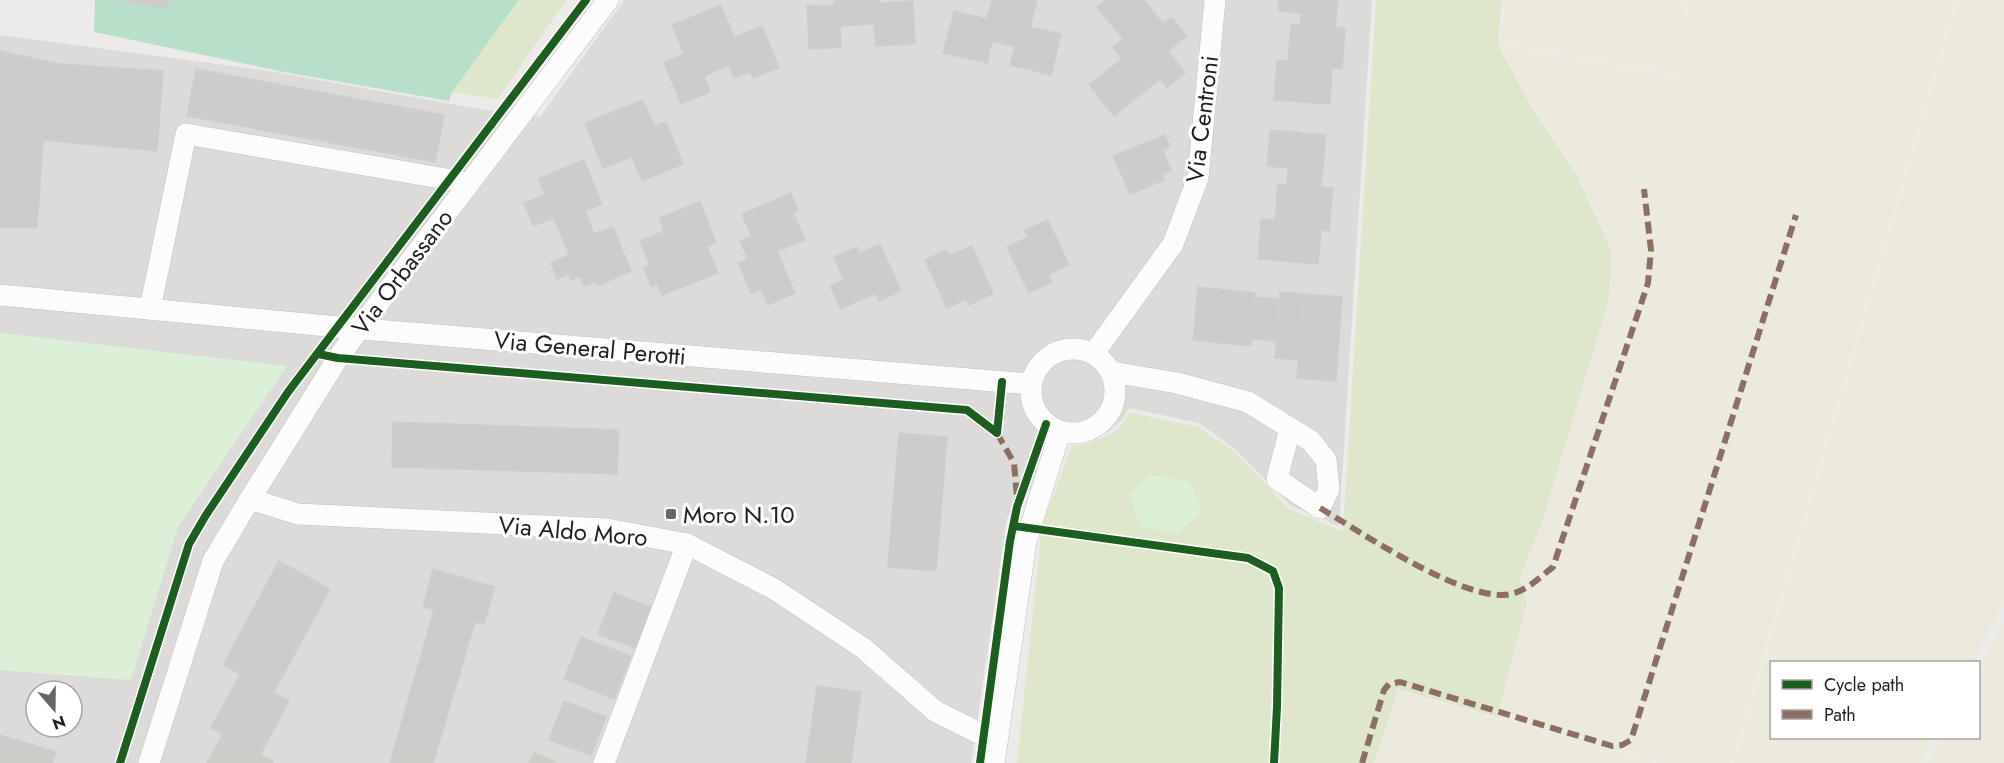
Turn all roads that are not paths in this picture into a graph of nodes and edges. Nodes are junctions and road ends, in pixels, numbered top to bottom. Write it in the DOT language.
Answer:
graph roads {
  1 [pos="608,0"];
  2 [pos="1215,0"];
  3 [pos="469,183"];
  4 [pos="0,295"];
  5 [pos="150,309"];
  6 [pos="359,329"];
  7 [pos="1094,353"];
  8 [pos="1112,372"];
  9 [pos="1031,384"];
  10 [pos="1290,429"];
  11 [pos="1060,432"];
  12 [pos="250,499"];
  13 [pos="687,544"];
  14 [pos="995,753"];
  15 [pos="149,763"];
  16 [pos="604,763"];
  1 -- 3 [label="street, Via Orbassano"];
  2 -- 7 [label="street, Via Centroni"];
  3 -- 5 [label="street"];
  3 -- 6 [label="street, Via Orbassano"];
  4 -- 5 [label="street, Via General Perotti"];
  5 -- 6 [label="street, Via General Perotti"];
  6 -- 9 [label="street, Via General Perotti"];
  6 -- 12 [label="street, Via Orbassano"];
  7 -- 8 [label="street"];
  7 -- 9 [label="street"];
  8 -- 10 [label="street"];
  8 -- 11 [label="street"];
  9 -- 11 [label="street"];
  11 -- 14 [label="street"];
  12 -- 13 [label="street, Via Aldo Moro"];
  12 -- 15 [label="street, Via Orbassano"];
  13 -- 14 [label="street, Via Aldo Moro"];
  13 -- 16 [label="street"];
}
